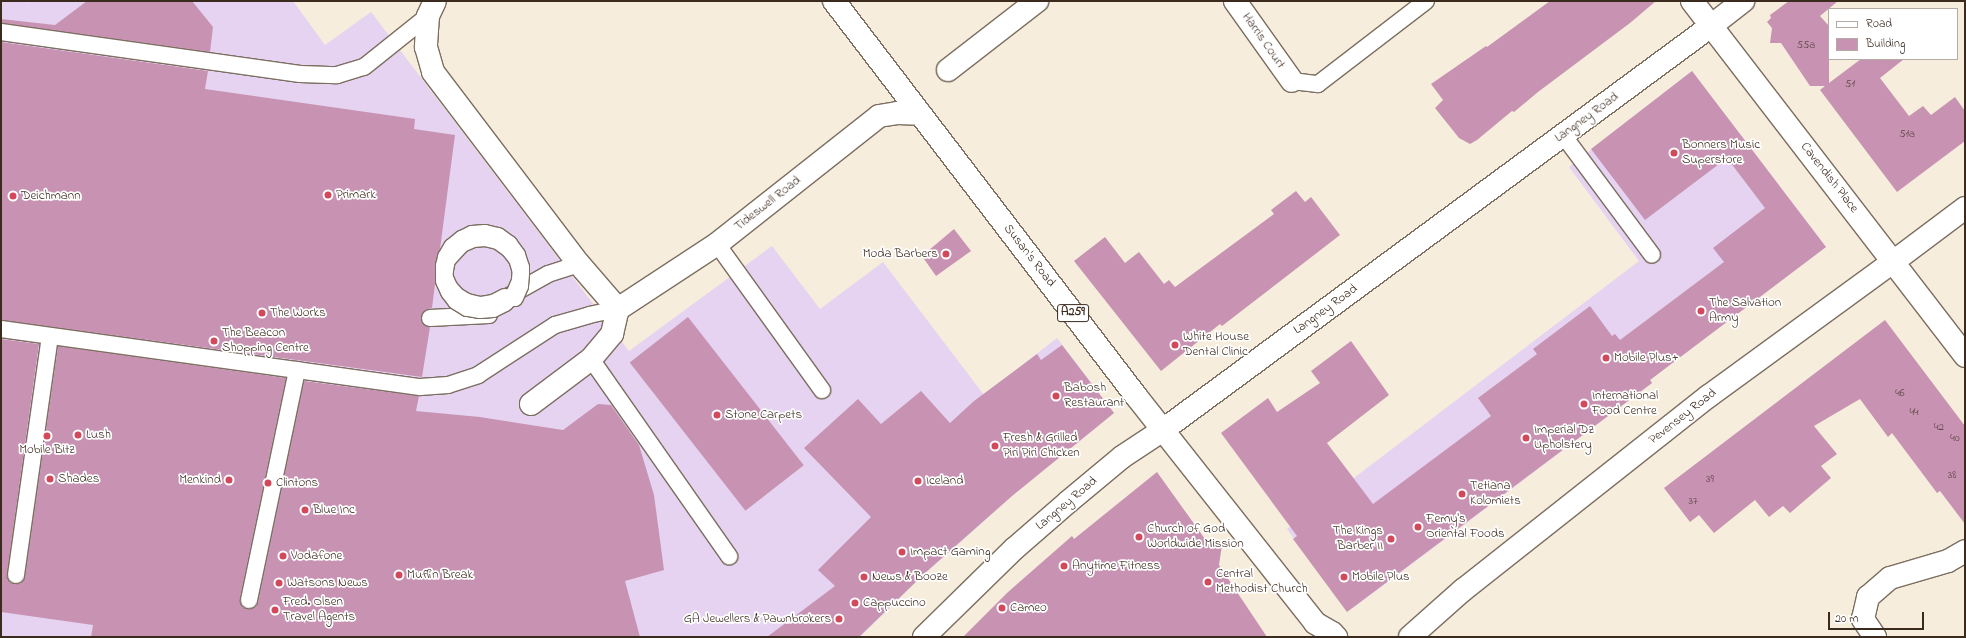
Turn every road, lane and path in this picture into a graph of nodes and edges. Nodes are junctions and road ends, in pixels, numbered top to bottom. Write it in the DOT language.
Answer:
graph roads {
  1 [pos="834,1"];
  2 [pos="1037,1"];
  3 [pos="1235,1"];
  4 [pos="1426,1"];
  5 [pos="1692,1"];
  6 [pos="1743,1"];
  7 [pos="431,8"];
  8 [pos="1711,26"];
  9 [pos="1,32"];
  10 [pos="948,70"];
  11 [pos="1292,81"];
  12 [pos="920,114"];
  13 [pos="1564,135"];
  14 [pos="1965,208"];
  15 [pos="717,244"];
  16 [pos="1652,255"];
  17 [pos="1893,262"];
  18 [pos="579,264"];
  19 [pos="618,309"];
  20 [pos="430,318"];
  21 [pos="1,329"];
  22 [pos="50,336"];
  23 [pos="1965,356"];
  24 [pos="591,359"];
  25 [pos="297,370"];
  26 [pos="822,390"];
  27 [pos="531,404"];
  28 [pos="1163,430"];
  29 [pos="1965,551"];
  30 [pos="728,556"];
  31 [pos="16,575"];
  32 [pos="249,600"];
  33 [pos="1316,630"];
  34 [pos="924,637"];
  35 [pos="1336,637"];
  36 [pos="1410,637"];
  37 [pos="1875,637"];
  1 -- 12 [label="street, Susan's Road / A259"];
  2 -- 10 [label="street"];
  3 -- 11 [label="street, Harris Court"];
  4 -- 11 [label="lane"];
  5 -- 8 [label="street, Cavendish Place"];
  6 -- 8 [label="street, Langney Road"];
  7 -- 9 [label="lane"];
  7 -- 18 [label="street"];
  8 -- 13 [label="street, Langney Road"];
  8 -- 17 [label="street, Cavendish Place"];
  12 -- 15 [label="street, Tideswell Road"];
  12 -- 28 [label="street, Susan's Road / A259"];
  13 -- 16 [label="lane"];
  13 -- 28 [label="street, Langney Road"];
  14 -- 17 [label="street, Pevensey Road"];
  15 -- 19 [label="street, Tideswell Road"];
  15 -- 26 [label="lane"];
  17 -- 23 [label="street, Cavendish Place"];
  17 -- 36 [label="street, Pevensey Road"];
  18 -- 19 [label="street"];
  18 -- 20 [label="lane, bridge"];
  19 -- 24 [label="street"];
  19 -- 25 [label="lane"];
  21 -- 22 [label="lane"];
  22 -- 25 [label="lane"];
  22 -- 31 [label="lane"];
  24 -- 27 [label="street"];
  24 -- 30 [label="lane"];
  25 -- 32 [label="lane"];
  28 -- 33 [label="street, Susan's Road / A259"];
  28 -- 34 [label="street, Langney Road"];
  29 -- 37 [label="street"];
  33 -- 35 [label="street, Susan's Road / A259"];
}
